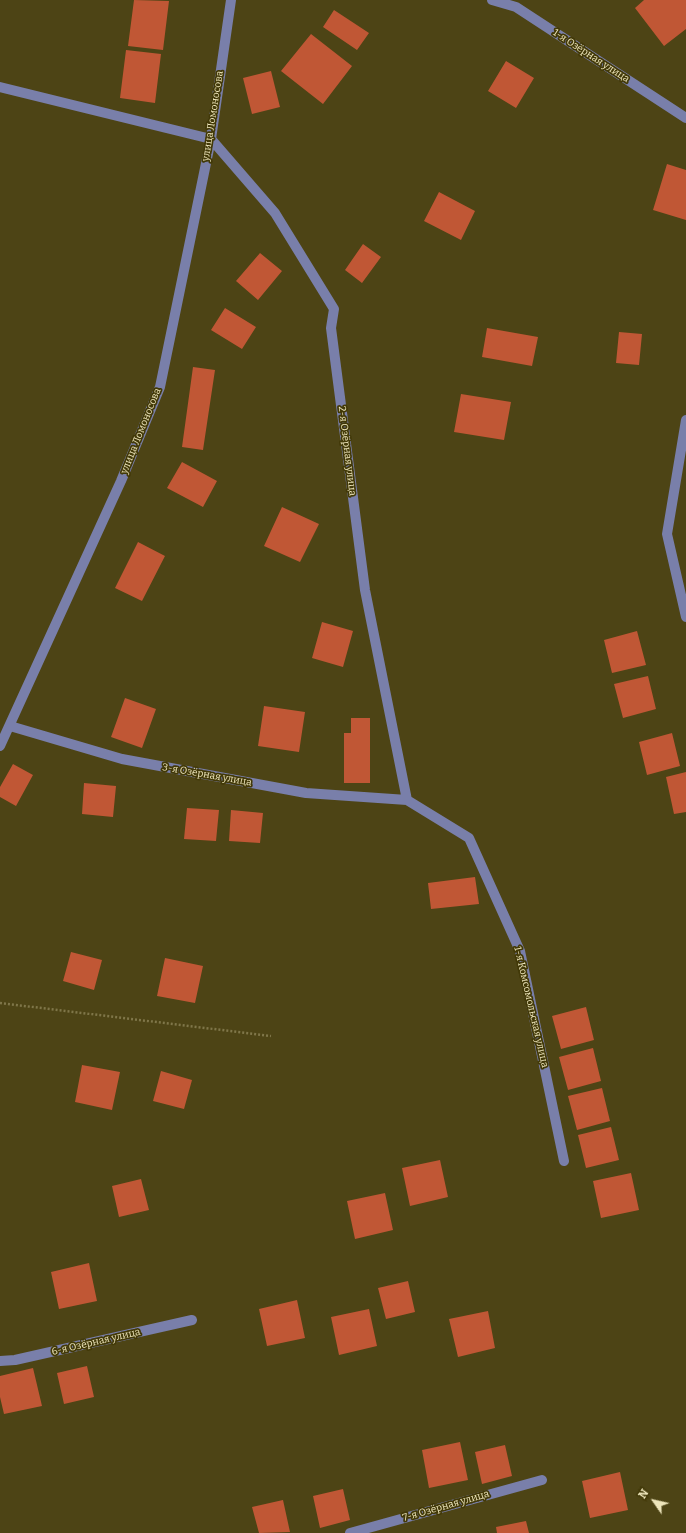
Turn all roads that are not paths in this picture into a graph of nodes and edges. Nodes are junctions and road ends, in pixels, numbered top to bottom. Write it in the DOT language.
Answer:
graph roads {
  1 [pos="231,0"];
  2 [pos="492,0"];
  3 [pos="0,87"];
  4 [pos="686,118"];
  5 [pos="211,139"];
  6 [pos="686,420"];
  7 [pos="686,617"];
  8 [pos="10,726"];
  9 [pos="0,746"];
  10 [pos="407,800"];
  11 [pos="564,1161"];
  12 [pos="192,1320"];
  13 [pos="0,1361"];
  14 [pos="542,1480"];
  15 [pos="350,1533"];
  1 -- 5 [label="street, улица Ломоносова"];
  2 -- 4 [label="street, 1-я Озёрная улица"];
  3 -- 5 [label="street"];
  5 -- 8 [label="street, улица Ломоносова"];
  5 -- 10 [label="street, 2-я Озёрная улица"];
  6 -- 7 [label="street"];
  8 -- 9 [label="street, улица Ломоносова"];
  8 -- 10 [label="street, 3-я Озёрная улица"];
  10 -- 11 [label="street, 1-я Комсомольская улица"];
  12 -- 13 [label="street, 6-я Озёрная улица"];
  14 -- 15 [label="street, 7-я Озёрная улица"];
}
